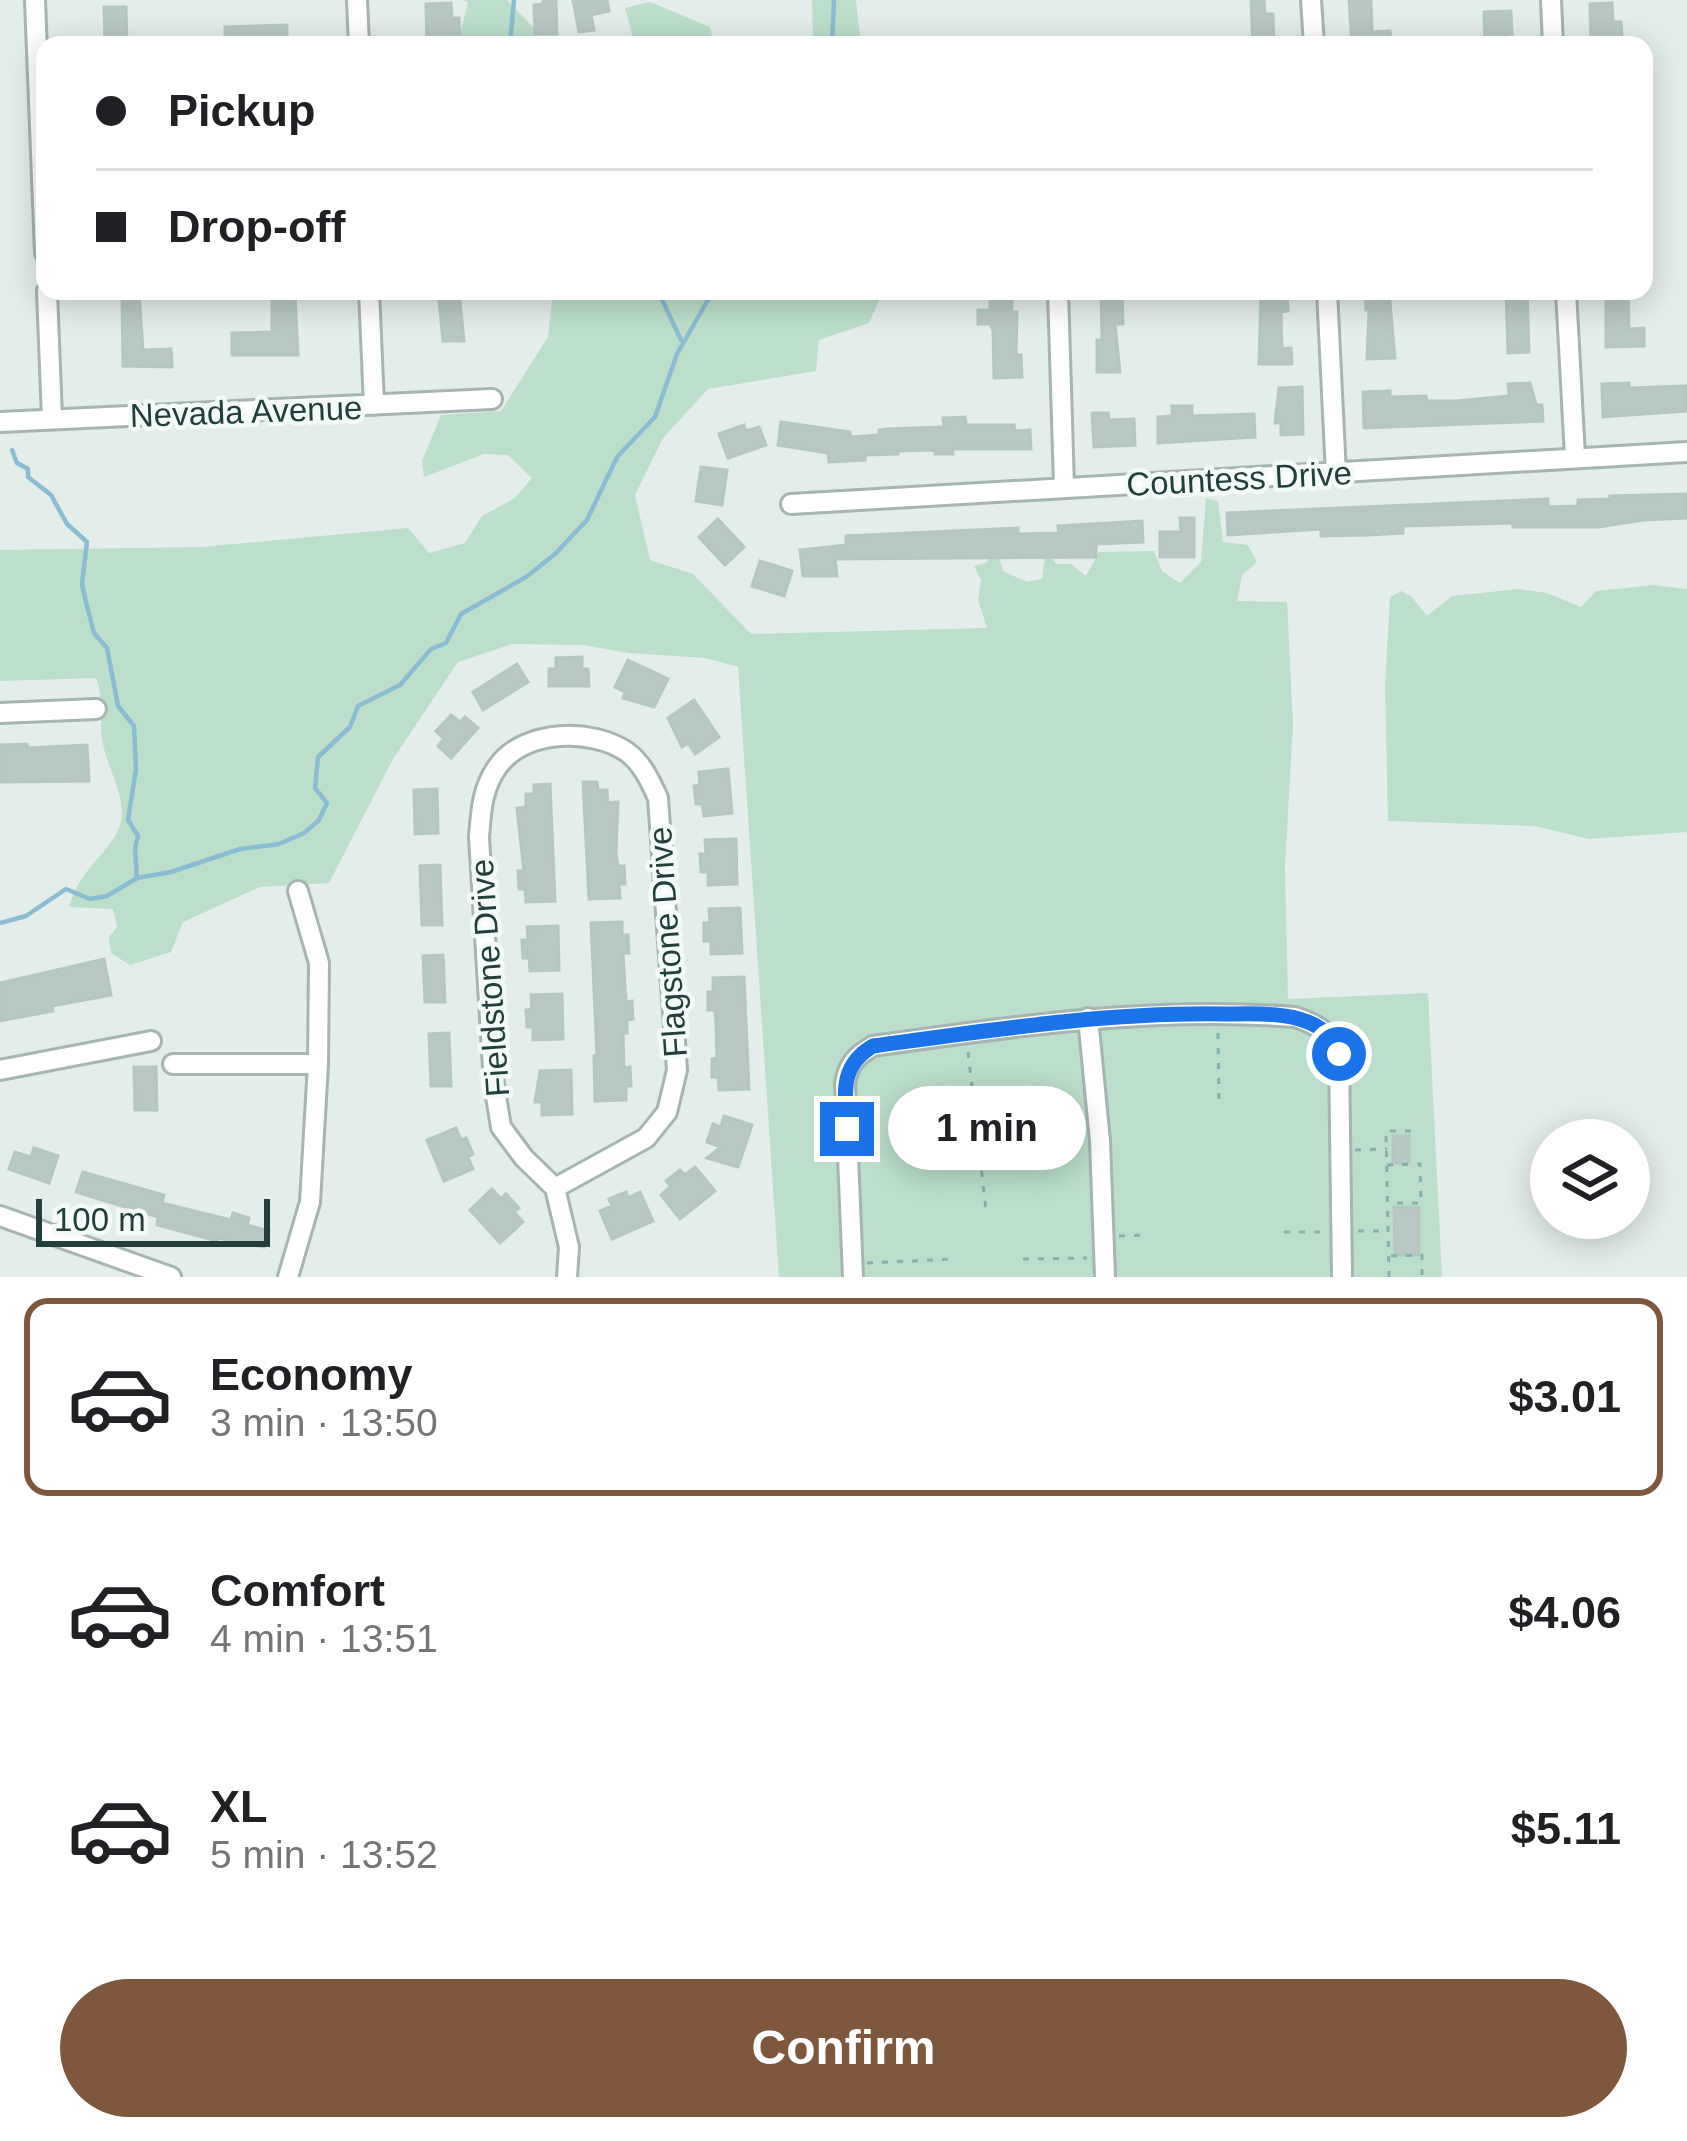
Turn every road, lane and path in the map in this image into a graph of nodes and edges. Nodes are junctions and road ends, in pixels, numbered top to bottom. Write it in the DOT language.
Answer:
graph roads {
  1 [pos="35,0"];
  2 [pos="357,0"];
  3 [pos="1311,0"];
  4 [pos="1551,0"];
  5 [pos="36,36"];
  6 [pos="359,36"];
  7 [pos="1313,36"];
  8 [pos="1553,36"];
  9 [pos="46,300"];
  10 [pos="369,300"];
  11 [pos="1058,300"];
  12 [pos="1327,300"];
  13 [pos="1566,300"];
  14 [pos="492,399"];
  15 [pos="374,406"];
  16 [pos="52,419"];
  17 [pos="0,422"];
  18 [pos="1687,452"];
  19 [pos="1575,457"];
  20 [pos="1336,473"];
  21 [pos="1064,486"];
  22 [pos="791,504"];
  23 [pos="96,709"];
  24 [pos="0,713"];
  25 [pos="594,737"];
  26 [pos="298,891"];
  27 [pos="1218,1014"];
  28 [pos="1088,1018"];
  29 [pos="966,1033"];
  30 [pos="151,1041"];
  31 [pos="173,1064"];
  32 [pos="318,1064"];
  33 [pos="0,1070"];
  34 [pos="1219,1104"];
  35 [pos="1416,1131"];
  36 [pos="1387,1149"];
  37 [pos="1341,1150"];
  38 [pos="1387,1165"];
  39 [pos="555,1188"];
  40 [pos="1388,1203"];
  41 [pos="986,1210"];
  42 [pos="0,1216"];
  43 [pos="1145,1235"];
  44 [pos="1105,1236"];
  45 [pos="1388,1256"];
  46 [pos="953,1259"];
  47 [pos="1023,1259"];
  48 [pos="1105,1267"];
  49 [pos="853,1270"];
  50 [pos="171,1277"];
  51 [pos="288,1277"];
  52 [pos="567,1277"];
  53 [pos="1342,1277"];
  54 [pos="1389,1277"];
  55 [pos="1422,1277"];
  1 -- 5 [label="street"];
  2 -- 6 [label="street"];
  3 -- 7 [label="street"];
  4 -- 8 [label="street"];
  9 -- 16 [label="street"];
  10 -- 15 [label="street"];
  11 -- 21 [label="street"];
  12 -- 20 [label="street"];
  13 -- 19 [label="street"];
  14 -- 15 [label="street, Nevada Avenue"];
  15 -- 16 [label="street, Nevada Avenue"];
  16 -- 17 [label="street, Nevada Avenue"];
  18 -- 19 [label="street, Countess Drive"];
  19 -- 20 [label="street, Countess Drive"];
  20 -- 21 [label="street, Countess Drive"];
  21 -- 22 [label="street, Countess Drive"];
  23 -- 24 [label="street"];
  25 -- 39 [label="street, Flagstone Drive"];
  25 -- 39 [label="street, Fieldstone Drive"];
  26 -- 32 [label="street"];
  27 -- 28 [label="street"];
  27 -- 34 [label="path"];
  27 -- 37 [label="street"];
  28 -- 29 [label="street"];
  28 -- 44 [label="street"];
  29 -- 41 [label="path"];
  29 -- 49 [label="street"];
  30 -- 33 [label="street"];
  31 -- 32 [label="street"];
  32 -- 51 [label="street"];
  35 -- 36 [label="path"];
  36 -- 37 [label="path"];
  36 -- 38 [label="path"];
  37 -- 53 [label="street"];
  38 -- 40 [label="path"];
  38 -- 40 [label="path"];
  39 -- 52 [label="street, Fieldstone Drive"];
  40 -- 45 [label="path"];
  42 -- 50 [label="street"];
  43 -- 44 [label="path"];
  44 -- 48 [label="street"];
  45 -- 54 [label="path"];
  45 -- 55 [label="path"];
  46 -- 49 [label="path"];
  47 -- 48 [label="path"];
}
